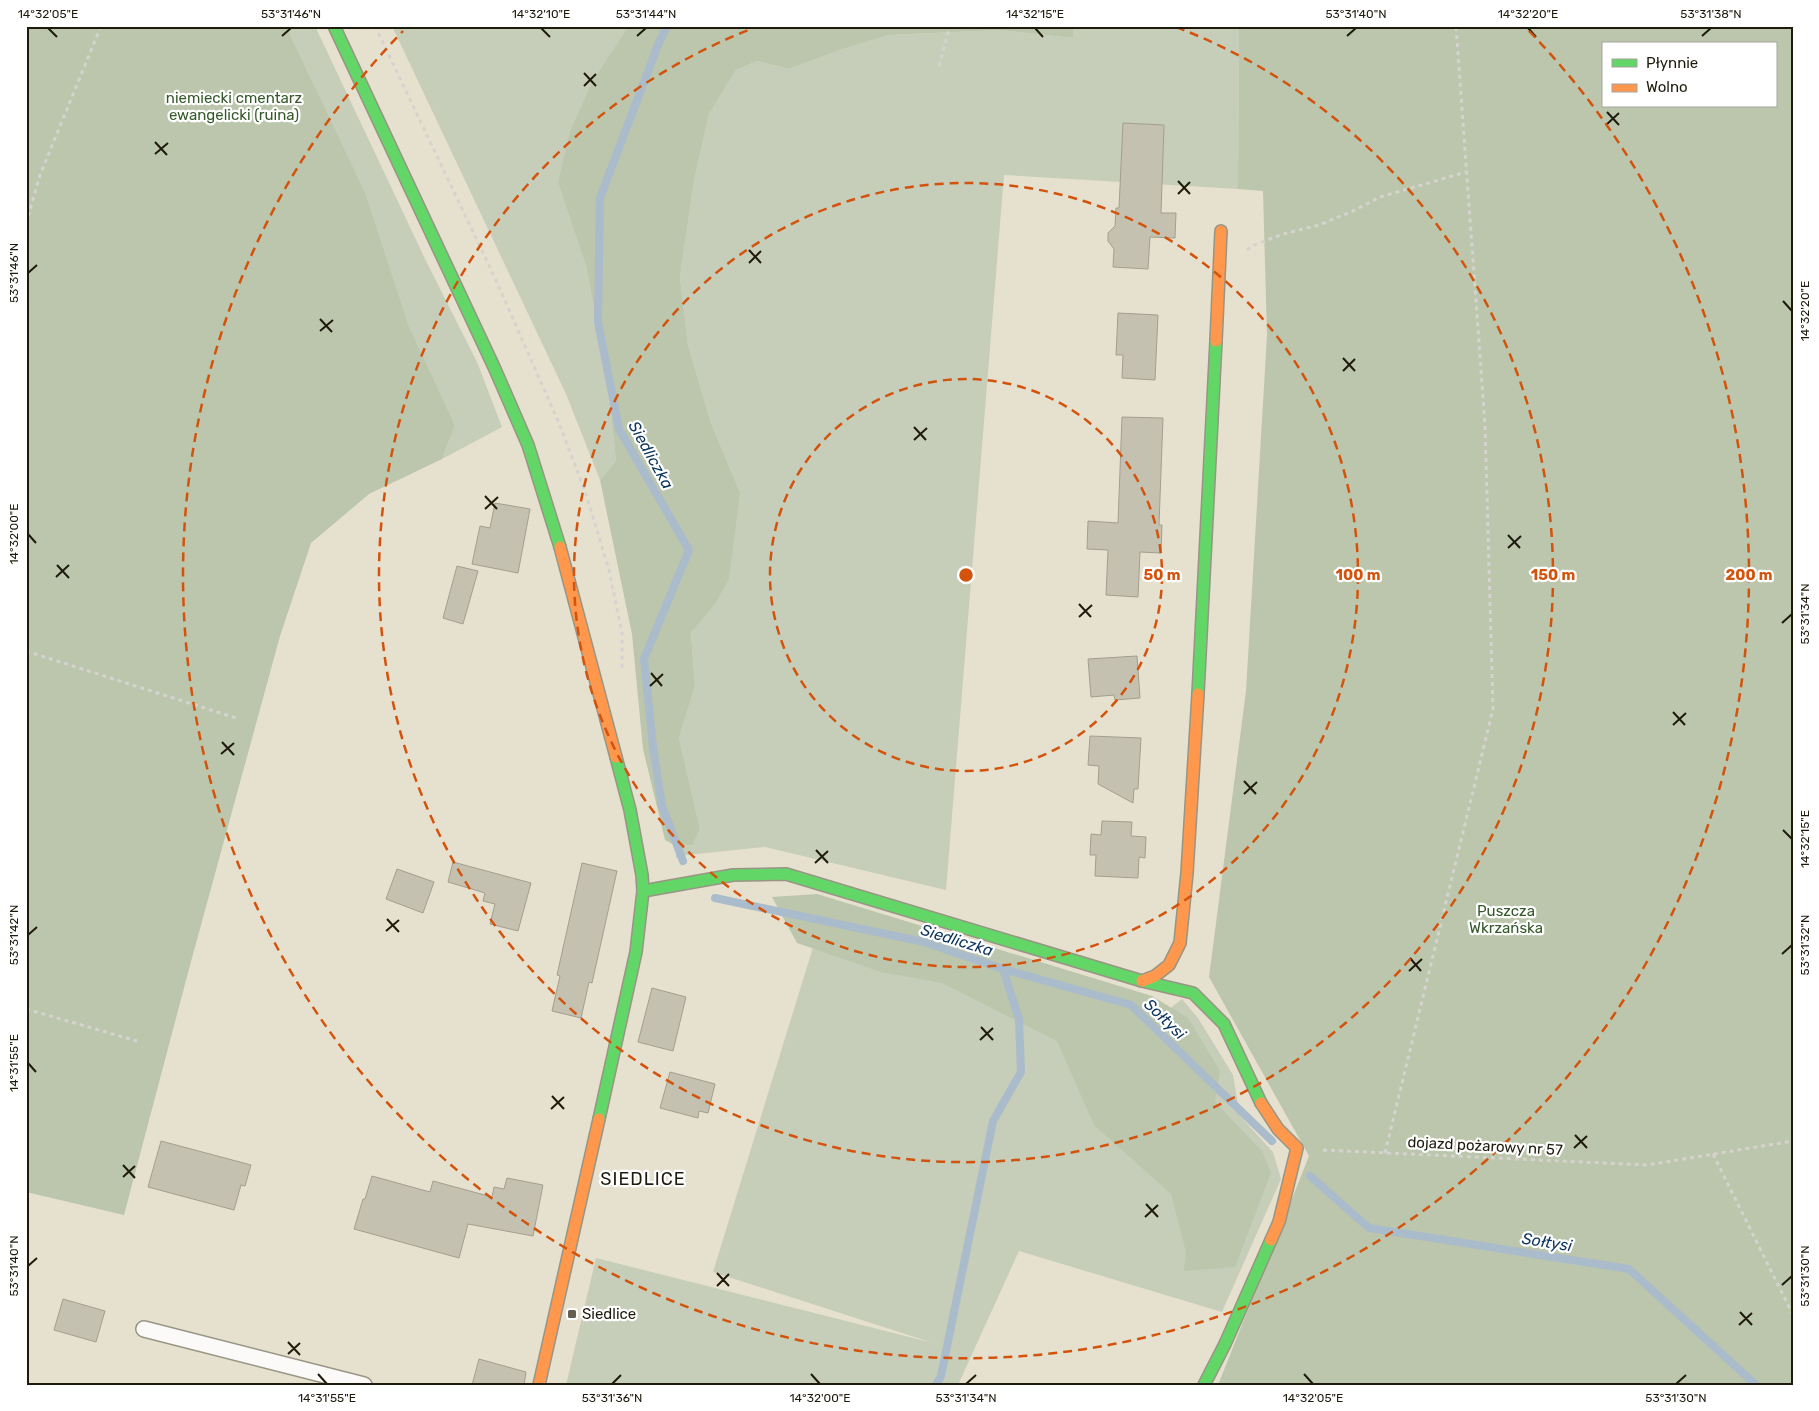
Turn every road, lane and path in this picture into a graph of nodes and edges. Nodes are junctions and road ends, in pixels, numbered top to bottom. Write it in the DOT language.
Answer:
graph roads {
  1 [pos="102,26"];
  2 [pos="334,26"];
  3 [pos="950,26"];
  4 [pos="1456,26"];
  5 [pos="939,66"];
  6 [pos="1466,172"];
  7 [pos="26,224"];
  8 [pos="1221,231"];
  9 [pos="1245,252"];
  10 [pos="26,651"];
  11 [pos="239,719"];
  12 [pos="642,891"];
  13 [pos="1142,981"];
  14 [pos="26,1008"];
  15 [pos="137,1041"];
  16 [pos="1793,1141"];
  17 [pos="1297,1148"];
  18 [pos="1385,1153"];
  19 [pos="1713,1154"];
  20 [pos="1793,1315"];
  21 [pos="144,1329"];
  22 [pos="364,1385"];
  23 [pos="539,1385"];
  24 [pos="1204,1385"];
  1 -- 7 [label="path"];
  2 -- 12 [label="street"];
  3 -- 5 [label="path"];
  4 -- 6 [label="path"];
  6 -- 9 [label="path"];
  6 -- 18 [label="path"];
  8 -- 13 [label="street"];
  10 -- 11 [label="path"];
  12 -- 13 [label="street"];
  12 -- 23 [label="street"];
  13 -- 17 [label="street"];
  14 -- 15 [label="path"];
  16 -- 19 [label="path, dojazd pożarowy nr 57"];
  17 -- 18 [label="path, dojazd pożarowy nr 57"];
  17 -- 24 [label="street"];
  18 -- 19 [label="path, dojazd pożarowy nr 57"];
  19 -- 20 [label="path"];
  21 -- 22 [label="lane"];
}
